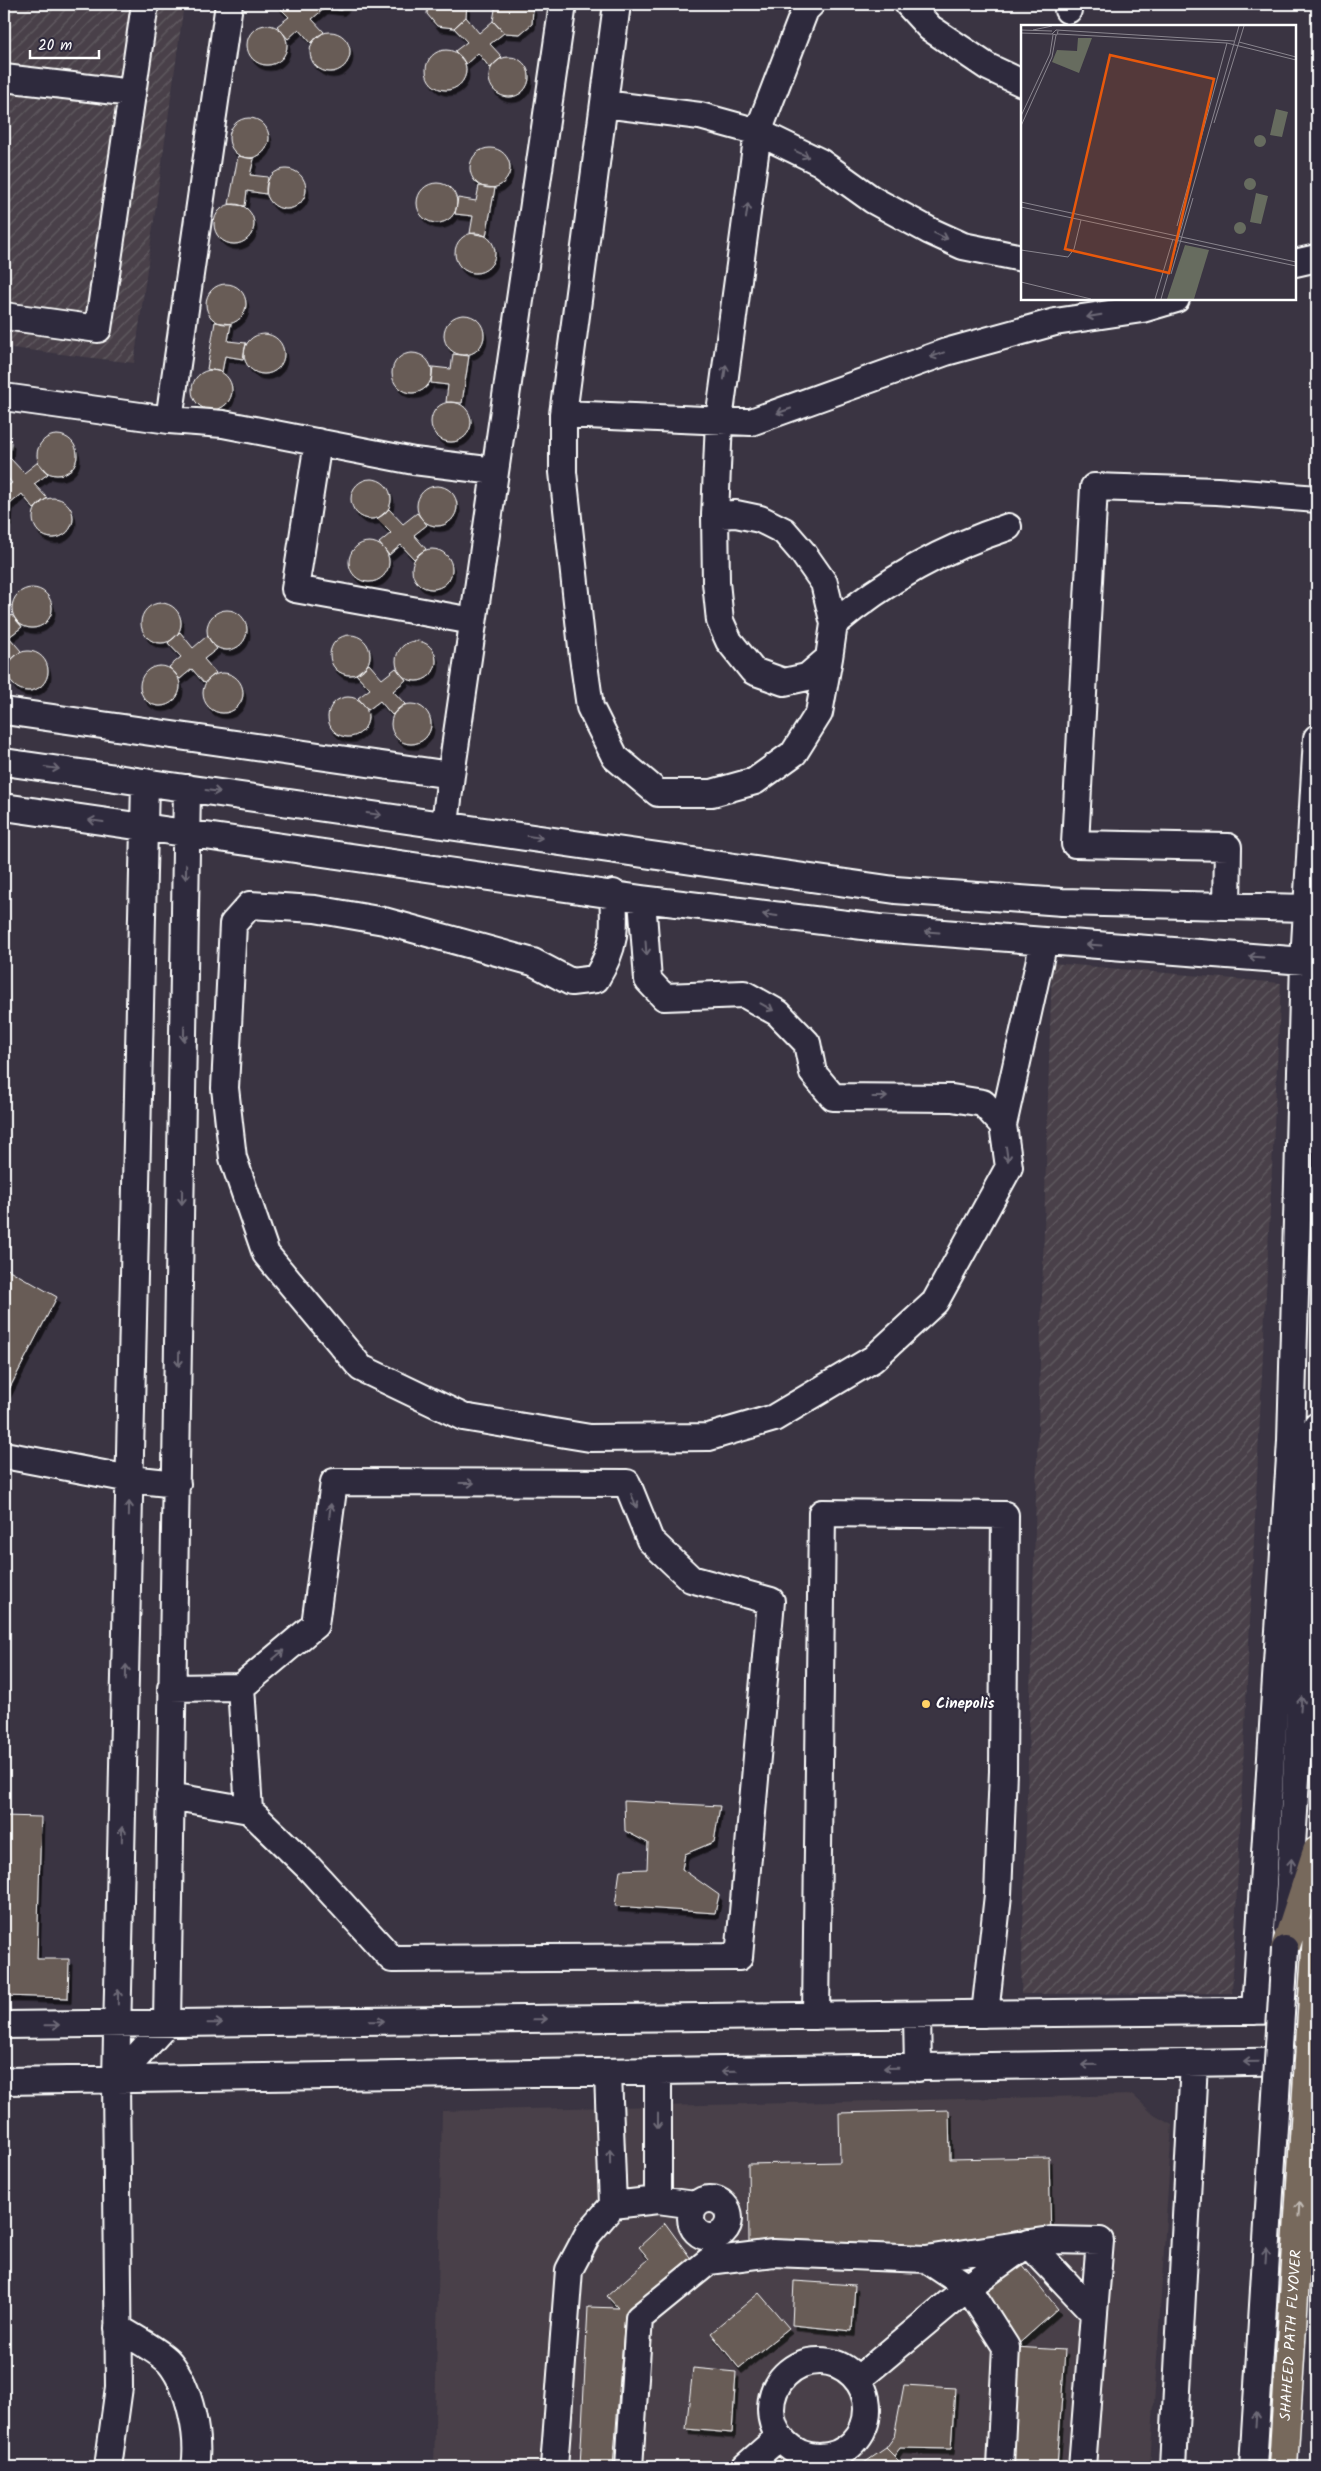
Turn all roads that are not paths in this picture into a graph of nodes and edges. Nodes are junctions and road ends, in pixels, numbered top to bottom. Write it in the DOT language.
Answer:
graph roads {
  1 [pos="145,4"];
  2 [pos="229,4"];
  3 [pos="563,4"];
  4 [pos="617,4"];
  5 [pos="811,4"];
  6 [pos="908,4"];
  7 [pos="4,78"];
  8 [pos="1021,83"];
  9 [pos="132,93"];
  10 [pos="604,104"];
  11 [pos="758,132"];
  12 [pos="1021,258"];
  13 [pos="1317,258"];
  14 [pos="1296,263"];
  15 [pos="1167,300"];
  16 [pos="1132,304"];
  17 [pos="4,316"];
  18 [pos="4,397"];
  19 [pos="563,414"];
  20 [pos="169,420"];
  21 [pos="719,420"];
  22 [pos="318,442"];
  23 [pos="495,471"];
  24 [pos="1317,499"];
  25 [pos="715,515"];
  26 [pos="1008,527"];
  27 [pos="473,621"];
  28 [pos="834,624"];
  29 [pos="829,658"];
  30 [pos="4,711"];
  31 [pos="1317,738"];
  32 [pos="4,762"];
  33 [pos="451,775"];
  34 [pos="145,782"];
  35 [pos="187,788"];
  36 [pos="4,807"];
  37 [pos="445,824"];
  38 [pos="144,828"];
  39 [pos="186,833"];
  40 [pos="613,893"];
  41 [pos="642,899"];
  42 [pos="1227,906"];
  43 [pos="1308,908"];
  44 [pos="1044,941"];
  45 [pos="1304,961"];
  46 [pos="1003,1126"];
  47 [pos="1317,1426"];
  48 [pos="4,1455"];
  49 [pos="130,1479"];
  50 [pos="177,1484"];
  51 [pos="241,1687"];
  52 [pos="171,1688"];
  53 [pos="170,1796"];
  54 [pos="249,1810"];
  55 [pos="1317,1851"];
  56 [pos="1317,1942"];
  57 [pos="1286,1950"];
  58 [pos="1317,2010"];
  59 [pos="1256,2011"];
  60 [pos="985,2014"];
  61 [pos="917,2015"];
  62 [pos="816,2016"];
  63 [pos="167,2023"];
  64 [pos="118,2024"];
  65 [pos="4,2025"];
  66 [pos="1317,2062"];
  67 [pos="1194,2063"];
  68 [pos="918,2068"];
  69 [pos="658,2072"];
  70 [pos="608,2074"];
  71 [pos="116,2080"];
  72 [pos="4,2081"];
  73 [pos="658,2200"];
  74 [pos="613,2205"];
  75 [pos="1028,2243"];
  76 [pos="745,2257"];
  77 [pos="926,2259"];
  78 [pos="968,2287"];
  79 [pos="1094,2313"];
  80 [pos="118,2328"];
  81 [pos="857,2380"];
  82 [pos="779,2437"];
  83 [pos="108,2467"];
  84 [pos="195,2467"];
  85 [pos="554,2467"];
  86 [pos="629,2467"];
  87 [pos="745,2467"];
  88 [pos="1000,2467"];
  89 [pos="1082,2467"];
  90 [pos="1173,2467"];
  91 [pos="1253,2467"];
  92 [pos="1283,2467"];
  1 -- 9 [label="street"];
  2 -- 20 [label="street"];
  3 -- 23 [label="street"];
  4 -- 10 [label="street"];
  5 -- 11 [label="street"];
  6 -- 8 [label="street"];
  7 -- 9 [label="street"];
  9 -- 17 [label="street"];
  10 -- 11 [label="street"];
  10 -- 19 [label="street"];
  11 -- 12 [label="street, one-way"];
  21 -- 11 [label="street, one-way"];
  13 -- 14 [label="street"];
  15 -- 16 [label="street"];
  16 -- 21 [label="street, one-way"];
  18 -- 20 [label="street"];
  19 -- 21 [label="street"];
  19 -- 29 [label="street"];
  20 -- 22 [label="street"];
  21 -- 25 [label="street"];
  22 -- 23 [label="street"];
  22 -- 27 [label="street"];
  23 -- 27 [label="street"];
  24 -- 42 [label="street"];
  25 -- 28 [label="street"];
  25 -- 29 [label="street"];
  26 -- 28 [label="street"];
  27 -- 33 [label="street"];
  28 -- 29 [label="street"];
  30 -- 33 [label="street"];
  31 -- 43 [label="street"];
  32 -- 34 [label="street, one-way"];
  33 -- 37 [label="street"];
  34 -- 35 [label="street"];
  34 -- 38 [label="street"];
  35 -- 37 [label="street, one-way"];
  35 -- 39 [label="street"];
  38 -- 36 [label="street, one-way"];
  37 -- 42 [label="street, one-way"];
  38 -- 39 [label="street"];
  38 -- 49 [label="street"];
  39 -- 40 [label="street"];
  39 -- 50 [label="street, one-way"];
  40 -- 41 [label="street"];
  46 -- 40 [label="street, one-way"];
  44 -- 41 [label="street, one-way"];
  41 -- 46 [label="street, one-way"];
  42 -- 43 [label="street"];
  43 -- 45 [label="street"];
  45 -- 44 [label="street, one-way"];
  44 -- 46 [label="street"];
  45 -- 59 [label="street"];
  57 -- 47 [label="street, one-way"];
  48 -- 49 [label="street"];
  49 -- 50 [label="street"];
  64 -- 49 [label="street, one-way"];
  50 -- 52 [label="street"];
  51 -- 52 [label="street"];
  51 -- 54 [label="street"];
  51 -- 54 [label="street, one-way"];
  52 -- 53 [label="street"];
  53 -- 54 [label="street"];
  53 -- 63 [label="street"];
  55 -- 57 [label="highway"];
  92 -- 56 [label="highway, SHAHEED PATH FLYOVER, one-way, bridge"];
  91 -- 57 [label="street, one-way, bridge"];
  58 -- 59 [label="street"];
  59 -- 60 [label="street"];
  60 -- 61 [label="street"];
  60 -- 62 [label="street"];
  61 -- 62 [label="street"];
  61 -- 68 [label="street"];
  63 -- 62 [label="street, one-way"];
  63 -- 64 [label="street"];
  63 -- 71 [label="street"];
  65 -- 64 [label="street, one-way"];
  64 -- 71 [label="street"];
  66 -- 67 [label="street, one-way"];
  67 -- 68 [label="street, one-way"];
  67 -- 90 [label="street"];
  68 -- 69 [label="street, one-way"];
  69 -- 70 [label="street"];
  69 -- 73 [label="street, one-way"];
  70 -- 71 [label="street"];
  74 -- 70 [label="street, one-way"];
  71 -- 72 [label="street"];
  71 -- 80 [label="street"];
  73 -- 74 [label="street"];
  73 -- 76 [label="street"];
  74 -- 85 [label="street"];
  75 -- 77 [label="street"];
  75 -- 78 [label="street"];
  75 -- 79 [label="street"];
  75 -- 79 [label="street"];
  76 -- 77 [label="street"];
  76 -- 86 [label="street"];
  77 -- 78 [label="street"];
  78 -- 81 [label="street"];
  78 -- 88 [label="street"];
  79 -- 89 [label="street"];
  80 -- 83 [label="street"];
  80 -- 84 [label="street"];
  81 -- 82 [label="street"];
  81 -- 82 [label="street"];
  82 -- 87 [label="street"];
}
